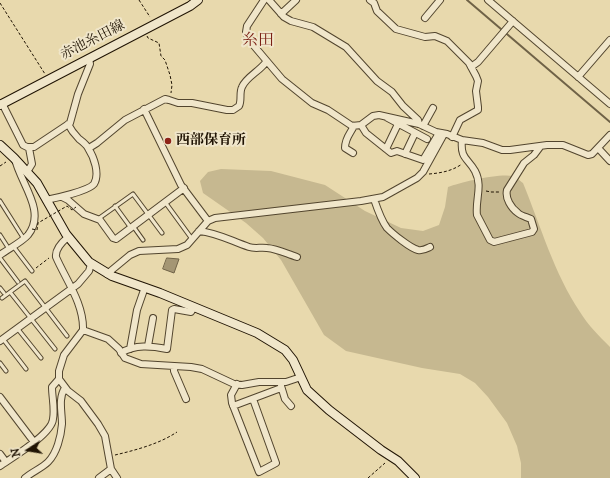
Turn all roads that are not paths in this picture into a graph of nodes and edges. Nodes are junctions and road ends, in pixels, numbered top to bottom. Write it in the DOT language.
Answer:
graph roads {
  1 [pos="198,0"];
  2 [pos="264,0"];
  3 [pos="269,0"];
  4 [pos="296,0"];
  5 [pos="370,0"];
  6 [pos="440,0"];
  7 [pos="488,0"];
  8 [pos="281,14"];
  9 [pos="425,18"];
  10 [pos="513,21"];
  11 [pos="610,40"];
  12 [pos="89,58"];
  13 [pos="266,62"];
  14 [pos="471,67"];
  15 [pos="578,77"];
  16 [pos="1,104"];
  17 [pos="610,104"];
  18 [pos="433,108"];
  19 [pos="144,109"];
  20 [pos="386,116"];
  21 [pos="68,124"];
  22 [pos="398,124"];
  23 [pos="361,125"];
  24 [pos="421,125"];
  25 [pos="354,126"];
  26 [pos="414,133"];
  27 [pos="442,133"];
  28 [pos="610,135"];
  29 [pos="452,136"];
  30 [pos="428,139"];
  31 [pos="462,140"];
  32 [pos="0,145"];
  33 [pos="540,147"];
  34 [pos="28,148"];
  35 [pos="88,148"];
  36 [pos="598,148"];
  37 [pos="386,149"];
  38 [pos="353,153"];
  39 [pos="405,154"];
  40 [pos="14,158"];
  41 [pos="610,161"];
  42 [pos="27,172"];
  43 [pos="184,188"];
  44 [pos="62,197"];
  45 [pos="374,199"];
  46 [pos="46,200"];
  47 [pos="0,201"];
  48 [pos="165,202"];
  49 [pos="115,206"];
  50 [pos="148,215"];
  51 [pos="98,219"];
  52 [pos="208,221"];
  53 [pos="132,227"];
  54 [pos="199,231"];
  55 [pos="162,233"];
  56 [pos="0,235"];
  57 [pos="68,237"];
  58 [pos="24,239"];
  59 [pos="192,239"];
  60 [pos="143,240"];
  61 [pos="11,247"];
  62 [pos="430,247"];
  63 [pos="0,255"];
  64 [pos="297,257"];
  65 [pos="0,258"];
  66 [pos="91,264"];
  67 [pos="32,271"];
  68 [pos="107,274"];
  69 [pos="18,282"];
  70 [pos="145,287"];
  71 [pos="0,288"];
  72 [pos="72,288"];
  73 [pos="10,292"];
  74 [pos="4,293"];
  75 [pos="2,298"];
  76 [pos="46,307"];
  77 [pos="194,307"];
  78 [pos="31,318"];
  79 [pos="153,318"];
  80 [pos="17,328"];
  81 [pos="84,330"];
  82 [pos="67,336"];
  83 [pos="2,340"];
  84 [pos="148,346"];
  85 [pos="55,348"];
  86 [pos="130,349"];
  87 [pos="121,353"];
  88 [pos="41,358"];
  89 [pos="0,363"];
  90 [pos="174,366"];
  91 [pos="26,369"];
  92 [pos="6,371"];
  93 [pos="301,377"];
  94 [pos="59,379"];
  95 [pos="237,384"];
  96 [pos="281,385"];
  97 [pos="65,388"];
  98 [pos="0,397"];
  99 [pos="186,399"];
  100 [pos="253,399"];
  101 [pos="233,406"];
  102 [pos="291,406"];
  103 [pos="34,442"];
  104 [pos="0,454"];
  105 [pos="6,462"];
  106 [pos="0,466"];
  107 [pos="111,469"];
  108 [pos="25,478"];
  109 [pos="99,478"];
  110 [pos="117,478"];
  111 [pos="415,478"];
  1 -- 12 [label="street, 赤池糸田線"];
  2 -- 13 [label="street"];
  3 -- 8 [label="street"];
  4 -- 8 [label="street"];
  5 -- 14 [label="street"];
  6 -- 9 [label="street"];
  7 -- 10 [label="street"];
  8 -- 24 [label="street"];
  10 -- 14 [label="street"];
  10 -- 15 [label="street"];
  11 -- 15 [label="street"];
  12 -- 16 [label="street, 赤池糸田線"];
  12 -- 21 [label="street"];
  13 -- 19 [label="street"];
  13 -- 25 [label="street"];
  14 -- 29 [label="street"];
  15 -- 17 [label="street"];
  16 -- 34 [label="street"];
  18 -- 24 [label="street"];
  19 -- 35 [label="street"];
  19 -- 43 [label="street"];
  20 -- 22 [label="street"];
  20 -- 23 [label="street"];
  20 -- 24 [label="street"];
  21 -- 34 [label="street"];
  21 -- 35 [label="street"];
  22 -- 26 [label="street"];
  22 -- 37 [label="street"];
  23 -- 25 [label="street"];
  23 -- 37 [label="street"];
  24 -- 27 [label="street"];
  25 -- 38 [label="street"];
  26 -- 30 [label="street"];
  26 -- 39 [label="street"];
  27 -- 29 [label="street"];
  27 -- 39 [label="street"];
  27 -- 45 [label="street"];
  28 -- 36 [label="street"];
  29 -- 31 [label="street"];
  31 -- 33 [label="street"];
  31 -- 33 [label="street"];
  32 -- 40 [label="street"];
  33 -- 36 [label="street"];
  34 -- 42 [label="street"];
  35 -- 44 [label="street"];
  36 -- 41 [label="street"];
  37 -- 39 [label="street"];
  40 -- 42 [label="street"];
  40 -- 58 [label="street"];
  42 -- 46 [label="street"];
  43 -- 48 [label="street"];
  43 -- 52 [label="street"];
  44 -- 46 [label="street"];
  44 -- 51 [label="street"];
  45 -- 52 [label="street"];
  45 -- 62 [label="street"];
  46 -- 57 [label="street"];
  47 -- 58 [label="lane"];
  48 -- 50 [label="street"];
  48 -- 59 [label="lane"];
  49 -- 50 [label="lane"];
  49 -- 51 [label="lane"];
  49 -- 53 [label="lane"];
  50 -- 53 [label="street"];
  50 -- 55 [label="lane"];
  51 -- 53 [label="street"];
  52 -- 54 [label="street"];
  53 -- 60 [label="lane"];
  54 -- 59 [label="street"];
  54 -- 64 [label="street"];
  56 -- 61 [label="lane"];
  57 -- 66 [label="street"];
  57 -- 72 [label="street"];
  58 -- 61 [label="street"];
  59 -- 68 [label="street"];
  61 -- 63 [label="street"];
  61 -- 67 [label="lane"];
  65 -- 69 [label="lane"];
  66 -- 68 [label="street"];
  66 -- 72 [label="street"];
  68 -- 70 [label="street"];
  70 -- 77 [label="street"];
  70 -- 86 [label="street"];
  71 -- 74 [label="lane"];
  72 -- 76 [label="street"];
  72 -- 81 [label="street"];
  73 -- 75 [label="lane"];
  73 -- 76 [label="lane"];
  73 -- 78 [label="lane"];
  76 -- 78 [label="street"];
  76 -- 82 [label="lane"];
  77 -- 84 [label="street"];
  77 -- 93 [label="street"];
  78 -- 80 [label="street"];
  78 -- 85 [label="lane"];
  79 -- 84 [label="street"];
  80 -- 83 [label="street"];
  80 -- 88 [label="lane"];
  81 -- 87 [label="street"];
  81 -- 94 [label="street"];
  83 -- 91 [label="lane"];
  84 -- 86 [label="street"];
  86 -- 87 [label="street"];
  87 -- 90 [label="street"];
  89 -- 92 [label="lane"];
  90 -- 95 [label="street"];
  90 -- 99 [label="street"];
  93 -- 96 [label="street"];
  93 -- 111 [label="street"];
  94 -- 97 [label="street"];
  94 -- 103 [label="street"];
  95 -- 96 [label="street"];
  95 -- 101 [label="street"];
  96 -- 100 [label="street"];
  96 -- 102 [label="street"];
  97 -- 107 [label="street"];
  97 -- 108 [label="street"];
  98 -- 103 [label="street"];
  100 -- 101 [label="street"];
  100 -- 101 [label="street"];
  103 -- 105 [label="street"];
  104 -- 105 [label="street"];
  105 -- 106 [label="street"];
  107 -- 109 [label="street"];
  107 -- 110 [label="street"];
}
